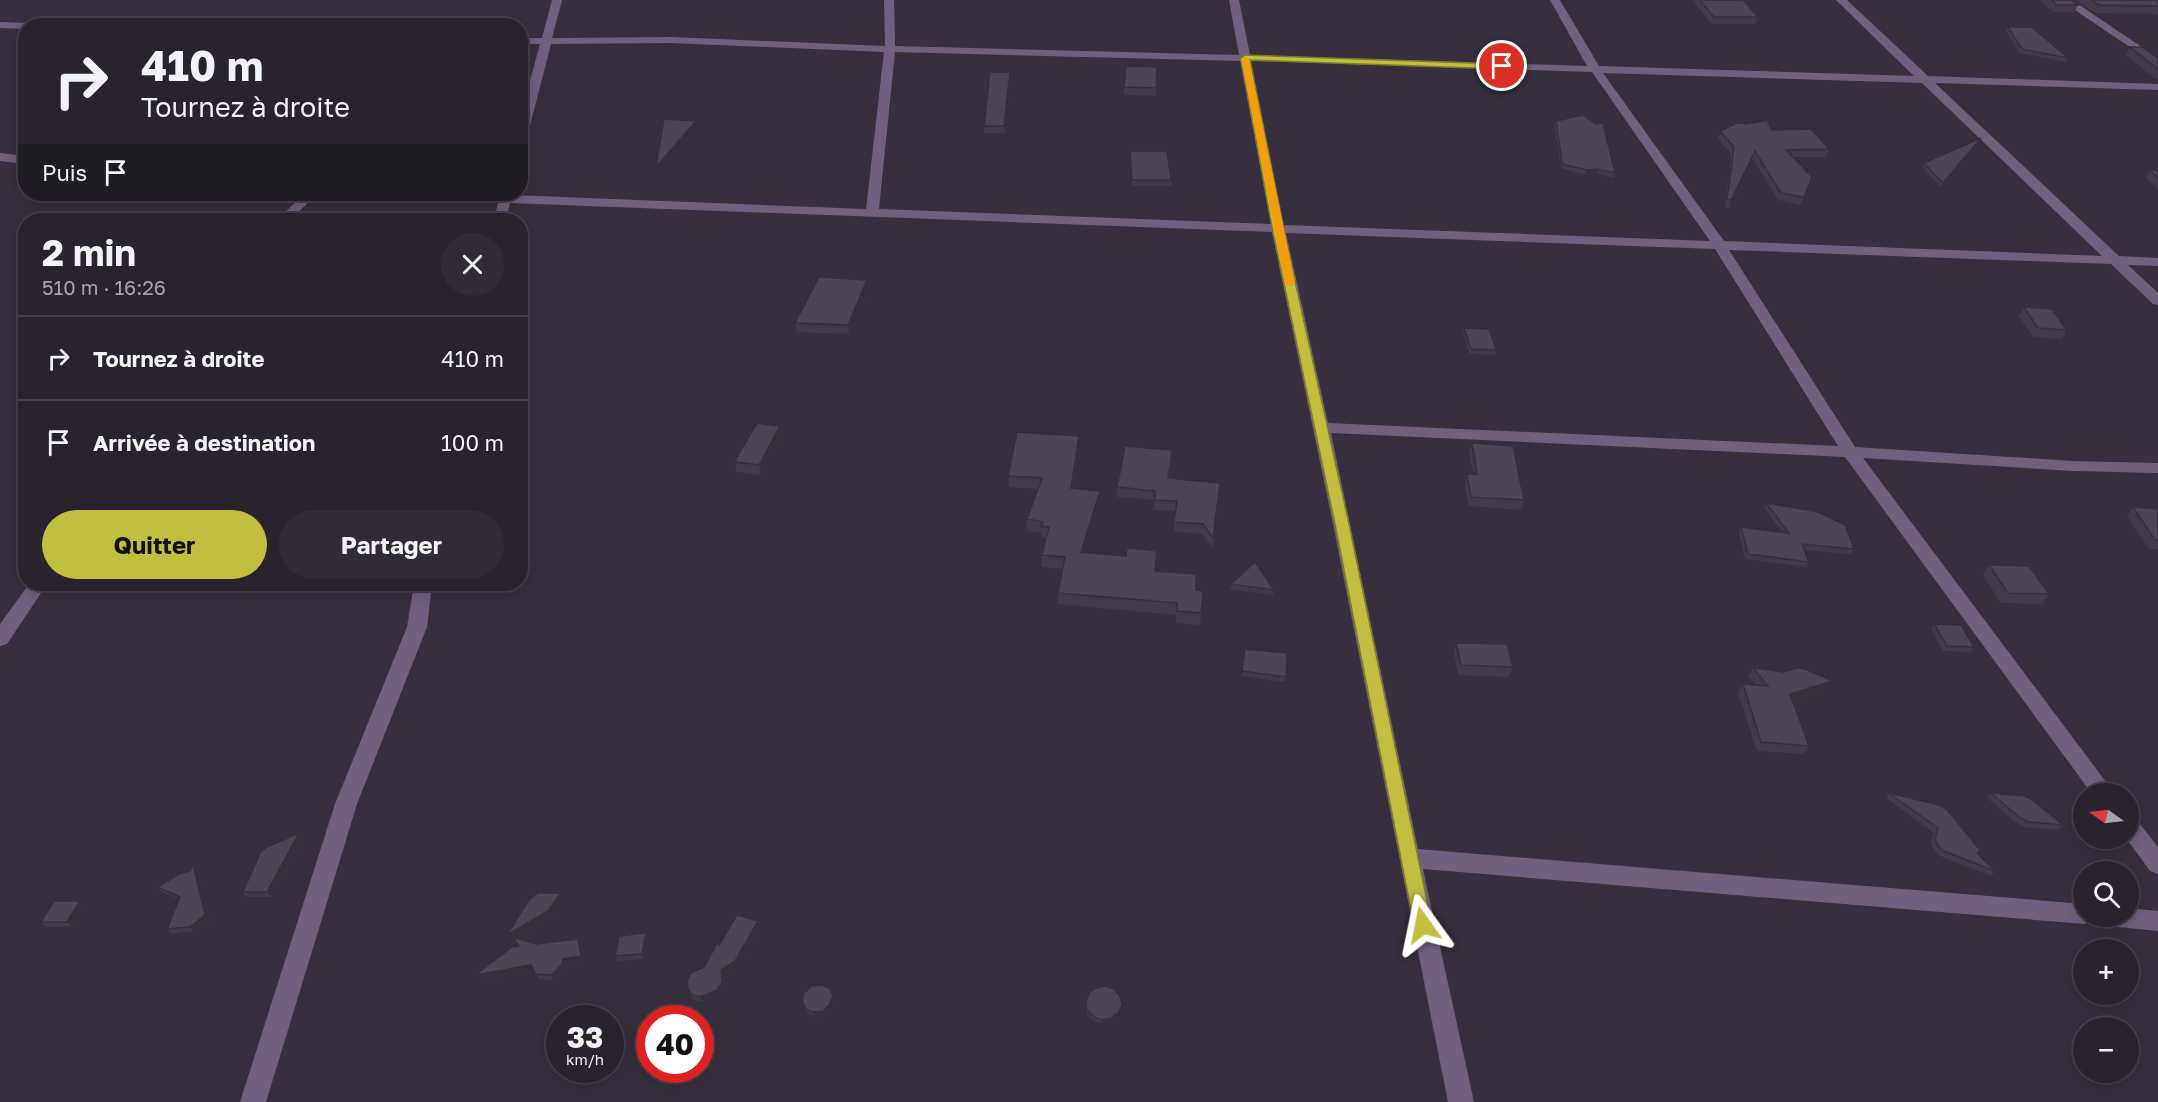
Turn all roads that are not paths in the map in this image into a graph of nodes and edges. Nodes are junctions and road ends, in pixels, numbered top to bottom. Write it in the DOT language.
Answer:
graph roads {
  1 [pos="557,0"];
  2 [pos="890,0"];
  3 [pos="1234,0"];
  4 [pos="1555,0"];
  5 [pos="1841,0"];
  6 [pos="2065,0"];
  7 [pos="0,25"];
  8 [pos="18,26"];
  9 [pos="548,40"];
  10 [pos="528,41"];
  11 [pos="890,49"];
  12 [pos="1245,58"];
  13 [pos="2158,63"];
  14 [pos="1595,69"];
  15 [pos="1923,78"];
  16 [pos="2158,87"];
  17 [pos="528,112"];
  18 [pos="0,157"];
  19 [pos="18,159"];
  20 [pos="528,197"];
  21 [pos="303,201"];
  22 [pos="872,212"];
  23 [pos="291,213"];
  24 [pos="1278,227"];
  25 [pos="1719,244"];
  26 [pos="2115,260"];
  27 [pos="2158,262"];
  28 [pos="2158,301"];
  29 [pos="1321,428"];
  30 [pos="1850,452"];
  31 [pos="2158,468"];
  32 [pos="33,591"];
  33 [pos="422,591"];
  34 [pos="0,639"];
  35 [pos="2097,783"];
  36 [pos="2139,839"];
  37 [pos="1408,858"];
  38 [pos="2158,864"];
  39 [pos="2073,913"];
  40 [pos="2139,919"];
  41 [pos="2158,921"];
  42 [pos="253,1102"];
  43 [pos="1461,1102"];
  1 -- 9 [label="street"];
  2 -- 11 [label="street"];
  3 -- 12 [label="street"];
  4 -- 14 [label="street"];
  5 -- 15 [label="street"];
  6 -- 13 [label="street"];
  7 -- 8 [label="street"];
  9 -- 10 [label="street"];
  9 -- 11 [label="street"];
  9 -- 17 [label="street"];
  11 -- 12 [label="street"];
  11 -- 22 [label="street"];
  12 -- 14 [label="street"];
  12 -- 24 [label="street"];
  14 -- 15 [label="street"];
  14 -- 25 [label="street"];
  15 -- 16 [label="street"];
  15 -- 26 [label="street"];
  18 -- 19 [label="street"];
  20 -- 22 [label="street"];
  21 -- 23 [label="street"];
  22 -- 24 [label="street"];
  24 -- 25 [label="street"];
  24 -- 29 [label="street"];
  25 -- 26 [label="street"];
  25 -- 30 [label="street"];
  26 -- 27 [label="street"];
  26 -- 28 [label="street"];
  29 -- 30 [label="street"];
  29 -- 37 [label="street"];
  30 -- 31 [label="street"];
  30 -- 35 [label="street"];
  32 -- 34 [label="street"];
  33 -- 42 [label="street"];
  36 -- 38 [label="street"];
  37 -- 39 [label="street"];
  37 -- 43 [label="street"];
  40 -- 41 [label="street"];
}
